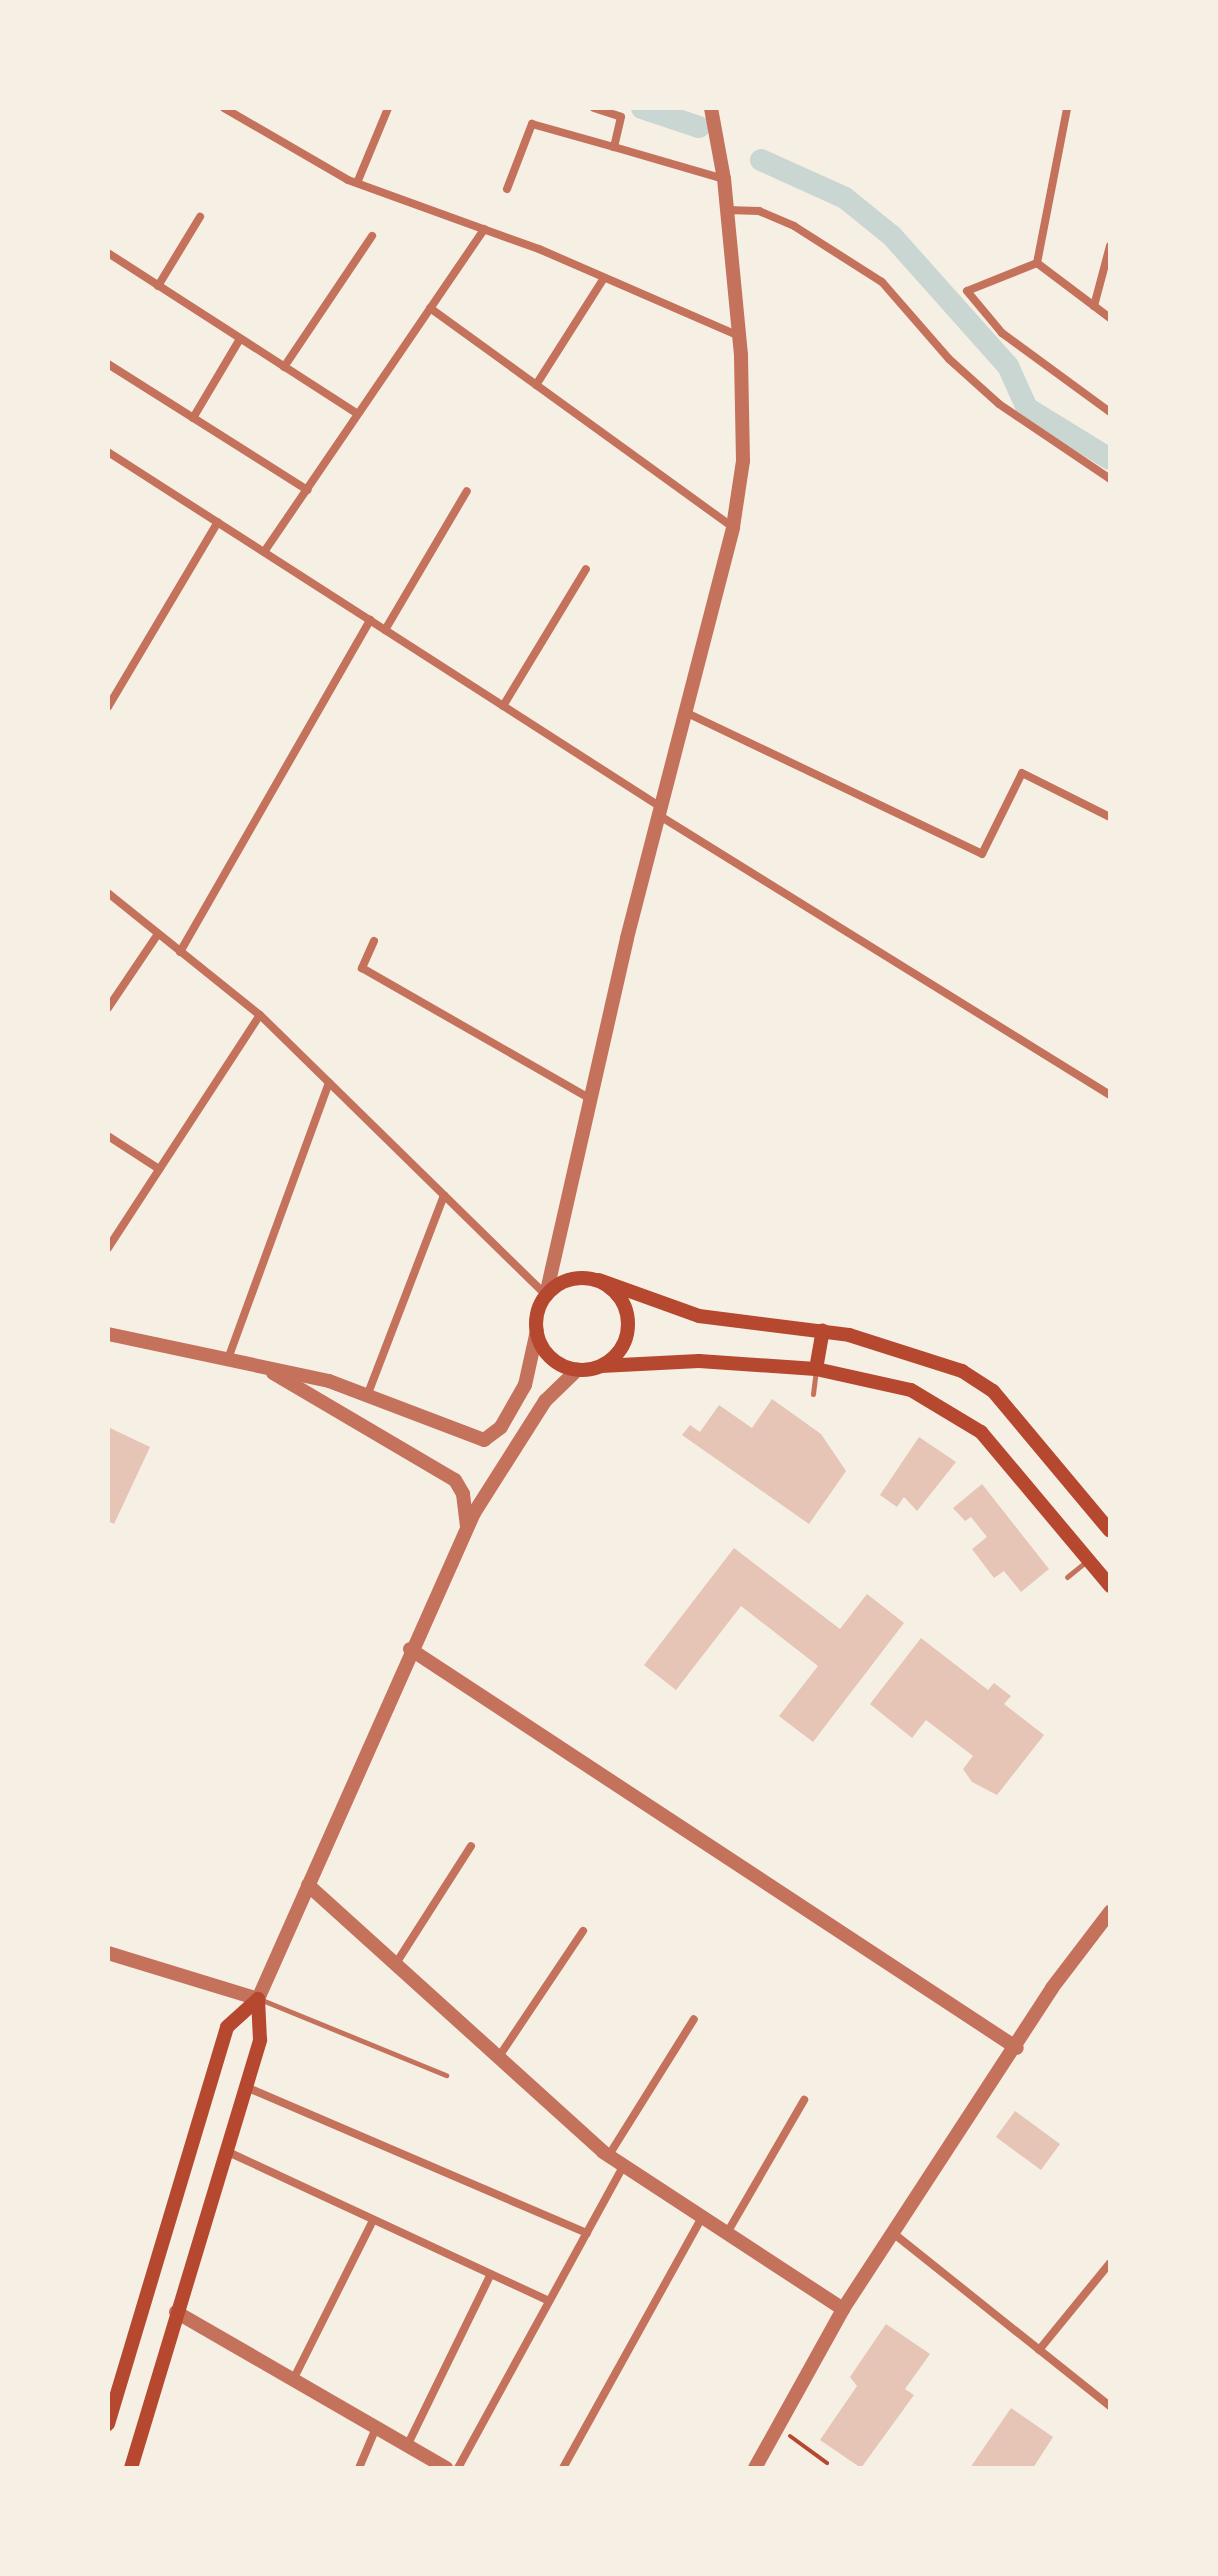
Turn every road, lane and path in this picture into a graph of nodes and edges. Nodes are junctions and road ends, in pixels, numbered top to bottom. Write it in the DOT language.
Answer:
graph roads {
  1 [pos="224,108"];
  2 [pos="388,108"];
  3 [pos="594,108"];
  4 [pos="711,108"];
  5 [pos="1067,108"];
  6 [pos="614,147"];
  7 [pos="724,179"];
  8 [pos="357,183"];
  9 [pos="507,189"];
  10 [pos="727,210"];
  11 [pos="200,217"];
  12 [pos="484,229"];
  13 [pos="372,236"];
  14 [pos="1110,246"];
  15 [pos="108,253"];
  16 [pos="1037,263"];
  17 [pos="604,278"];
  18 [pos="158,286"];
  19 [pos="1094,306"];
  20 [pos="430,308"];
  21 [pos="1110,318"];
  22 [pos="739,336"];
  23 [pos="240,339"];
  24 [pos="108,364"];
  25 [pos="284,367"];
  26 [pos="536,385"];
  27 [pos="1110,412"];
  28 [pos="358,414"];
  29 [pos="193,418"];
  30 [pos="108,452"];
  31 [pos="1110,479"];
  32 [pos="307,490"];
  33 [pos="467,491"];
  34 [pos="218,522"];
  35 [pos="733,527"];
  36 [pos="264,552"];
  37 [pos="586,569"];
  38 [pos="370,620"];
  39 [pos="385,630"];
  40 [pos="503,706"];
  41 [pos="108,707"];
  42 [pos="687,713"];
  43 [pos="661,812"];
  44 [pos="1110,817"];
  45 [pos="108,893"];
  46 [pos="158,934"];
  47 [pos="374,941"];
  48 [pos="180,952"];
  49 [pos="108,1008"];
  50 [pos="260,1015"];
  51 [pos="329,1083"];
  52 [pos="1110,1095"];
  53 [pos="591,1099"];
  54 [pos="108,1136"];
  55 [pos="159,1169"];
  56 [pos="444,1195"];
  57 [pos="108,1248"];
  58 [pos="599,1280"];
  59 [pos="546,1295"];
  60 [pos="537,1331"];
  61 [pos="823,1331"];
  62 [pos="108,1334"];
  63 [pos="229,1356"];
  64 [pos="258,1364"];
  65 [pos="601,1366"];
  66 [pos="816,1369"];
  67 [pos="577,1370"];
  68 [pos="813,1394"];
  69 [pos="367,1396"];
  70 [pos="467,1526"];
  71 [pos="1110,1531"];
  72 [pos="1088,1560"];
  73 [pos="1067,1577"];
  74 [pos="1110,1586"];
  75 [pos="410,1649"];
  76 [pos="471,1846"];
  77 [pos="308,1885"];
  78 [pos="1110,1912"];
  79 [pos="583,1931"];
  80 [pos="108,1953"];
  81 [pos="395,1965"];
  82 [pos="258,1999"];
  83 [pos="694,2019"];
  84 [pos="1017,2048"];
  85 [pos="498,2058"];
  86 [pos="446,2075"];
  87 [pos="246,2087"];
  88 [pos="804,2100"];
  89 [pos="226,2151"];
  90 [pos="609,2155"];
  91 [pos="624,2165"];
  92 [pos="702,2217"];
  93 [pos="373,2220"];
  94 [pos="587,2233"];
  95 [pos="727,2233"];
  96 [pos="893,2233"];
  97 [pos="1110,2263"];
  98 [pos="491,2274"];
  99 [pos="549,2301"];
  100 [pos="843,2309"];
  101 [pos="176,2312"];
  102 [pos="1039,2350"];
  103 [pos="293,2380"];
  104 [pos="1110,2406"];
  105 [pos="108,2424"];
  106 [pos="376,2428"];
  107 [pos="777,2428"];
  108 [pos="407,2446"];
  109 [pos="827,2463"];
  110 [pos="131,2468"];
  111 [pos="359,2468"];
  112 [pos="446,2468"];
  113 [pos="458,2468"];
  114 [pos="563,2468"];
  115 [pos="755,2468"];
  1 -- 8 [label="street"];
  2 -- 8 [label="street"];
  3 -- 6 [label="street"];
  4 -- 7 [label="street"];
  5 -- 16 [label="street"];
  6 -- 7 [label="street"];
  6 -- 9 [label="street"];
  7 -- 10 [label="street"];
  8 -- 12 [label="street"];
  10 -- 22 [label="street"];
  10 -- 31 [label="street"];
  11 -- 18 [label="street"];
  12 -- 17 [label="street"];
  12 -- 20 [label="street"];
  13 -- 25 [label="street"];
  14 -- 19 [label="street"];
  15 -- 18 [label="street"];
  16 -- 19 [label="street"];
  16 -- 27 [label="street"];
  17 -- 22 [label="street"];
  17 -- 26 [label="street"];
  18 -- 23 [label="street"];
  19 -- 21 [label="street"];
  20 -- 26 [label="street"];
  20 -- 28 [label="street"];
  22 -- 35 [label="street"];
  23 -- 25 [label="street"];
  23 -- 29 [label="street"];
  24 -- 29 [label="street"];
  25 -- 28 [label="street"];
  26 -- 35 [label="street"];
  28 -- 32 [label="street"];
  29 -- 32 [label="street"];
  30 -- 34 [label="street"];
  32 -- 36 [label="street"];
  33 -- 39 [label="street"];
  34 -- 36 [label="street"];
  34 -- 41 [label="street"];
  35 -- 42 [label="street"];
  36 -- 38 [label="street"];
  37 -- 40 [label="street"];
  38 -- 39 [label="street"];
  38 -- 48 [label="street"];
  39 -- 40 [label="street"];
  40 -- 43 [label="street"];
  42 -- 43 [label="street"];
  42 -- 44 [label="street"];
  43 -- 52 [label="street"];
  43 -- 53 [label="street"];
  45 -- 46 [label="street"];
  46 -- 48 [label="street"];
  46 -- 49 [label="street"];
  47 -- 53 [label="street"];
  48 -- 50 [label="street"];
  50 -- 51 [label="street"];
  50 -- 55 [label="street"];
  51 -- 56 [label="street"];
  51 -- 63 [label="street"];
  53 -- 59 [label="street"];
  54 -- 55 [label="street"];
  55 -- 57 [label="street"];
  56 -- 59 [label="street"];
  56 -- 69 [label="street"];
  58 -- 59 [label="main road"];
  58 -- 61 [label="main road"];
  58 -- 65 [label="main road"];
  59 -- 60 [label="main road"];
  60 -- 67 [label="main road"];
  60 -- 69 [label="street"];
  61 -- 66 [label="main road"];
  61 -- 71 [label="main road"];
  62 -- 63 [label="street"];
  63 -- 64 [label="street"];
  64 -- 69 [label="street"];
  64 -- 70 [label="street"];
  65 -- 66 [label="main road"];
  65 -- 67 [label="main road"];
  66 -- 68 [label="lane"];
  66 -- 72 [label="main road"];
  67 -- 70 [label="street"];
  70 -- 75 [label="street"];
  72 -- 73 [label="lane"];
  72 -- 74 [label="main road"];
  75 -- 77 [label="street"];
  75 -- 84 [label="street"];
  76 -- 81 [label="street"];
  77 -- 81 [label="street"];
  77 -- 82 [label="street"];
  78 -- 84 [label="street"];
  79 -- 85 [label="street"];
  80 -- 82 [label="street"];
  81 -- 85 [label="street"];
  82 -- 86 [label="lane"];
  82 -- 87 [label="main road"];
  82 -- 105 [label="main road"];
  83 -- 90 [label="street"];
  84 -- 96 [label="street"];
  85 -- 90 [label="street"];
  87 -- 89 [label="main road"];
  87 -- 94 [label="street"];
  88 -- 95 [label="street"];
  89 -- 93 [label="street"];
  89 -- 101 [label="main road"];
  90 -- 91 [label="street"];
  91 -- 92 [label="street"];
  91 -- 94 [label="street"];
  92 -- 95 [label="street"];
  92 -- 114 [label="street"];
  93 -- 98 [label="street"];
  93 -- 103 [label="street"];
  94 -- 99 [label="street"];
  95 -- 100 [label="street"];
  96 -- 100 [label="street"];
  96 -- 102 [label="street"];
  97 -- 102 [label="street"];
  98 -- 99 [label="street"];
  98 -- 108 [label="street"];
  99 -- 113 [label="street"];
  100 -- 107 [label="street"];
  101 -- 103 [label="street"];
  101 -- 110 [label="main road"];
  102 -- 104 [label="street"];
  103 -- 106 [label="street"];
  106 -- 108 [label="street"];
  106 -- 111 [label="street"];
  107 -- 109 [label="path"];
  107 -- 115 [label="street"];
  108 -- 112 [label="street"];
}
